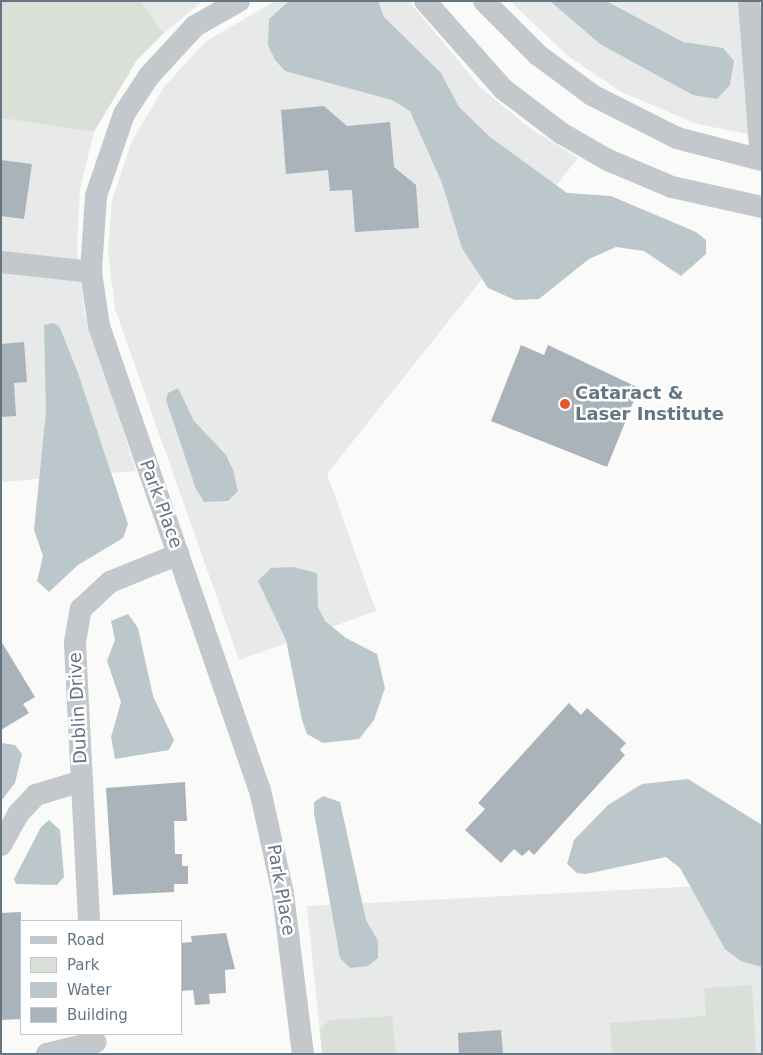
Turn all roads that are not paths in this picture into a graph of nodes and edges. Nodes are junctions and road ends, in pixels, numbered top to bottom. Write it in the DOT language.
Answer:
graph roads {
  1 [pos="239,1"];
  2 [pos="425,1"];
  3 [pos="484,1"];
  4 [pos="749,1"];
  5 [pos="761,160"];
  6 [pos="762,207"];
  7 [pos="1,262"];
  8 [pos="91,272"];
  9 [pos="179,554"];
  10 [pos="82,781"];
  11 [pos="1,845"];
  12 [pos="89,920"];
  13 [pos="96,1043"];
  14 [pos="47,1054"];
  15 [pos="303,1054"];
  1 -- 8 [label="street, Park Place"];
  2 -- 6 [label="street"];
  3 -- 5 [label="street"];
  4 -- 5 [label="street"];
  7 -- 8 [label="street"];
  8 -- 9 [label="street, Park Place"];
  9 -- 10 [label="street, Dublin Drive"];
  9 -- 15 [label="street, Park Place"];
  10 -- 11 [label="street"];
  10 -- 12 [label="street, Dublin Drive"];
  13 -- 14 [label="street"];
}
